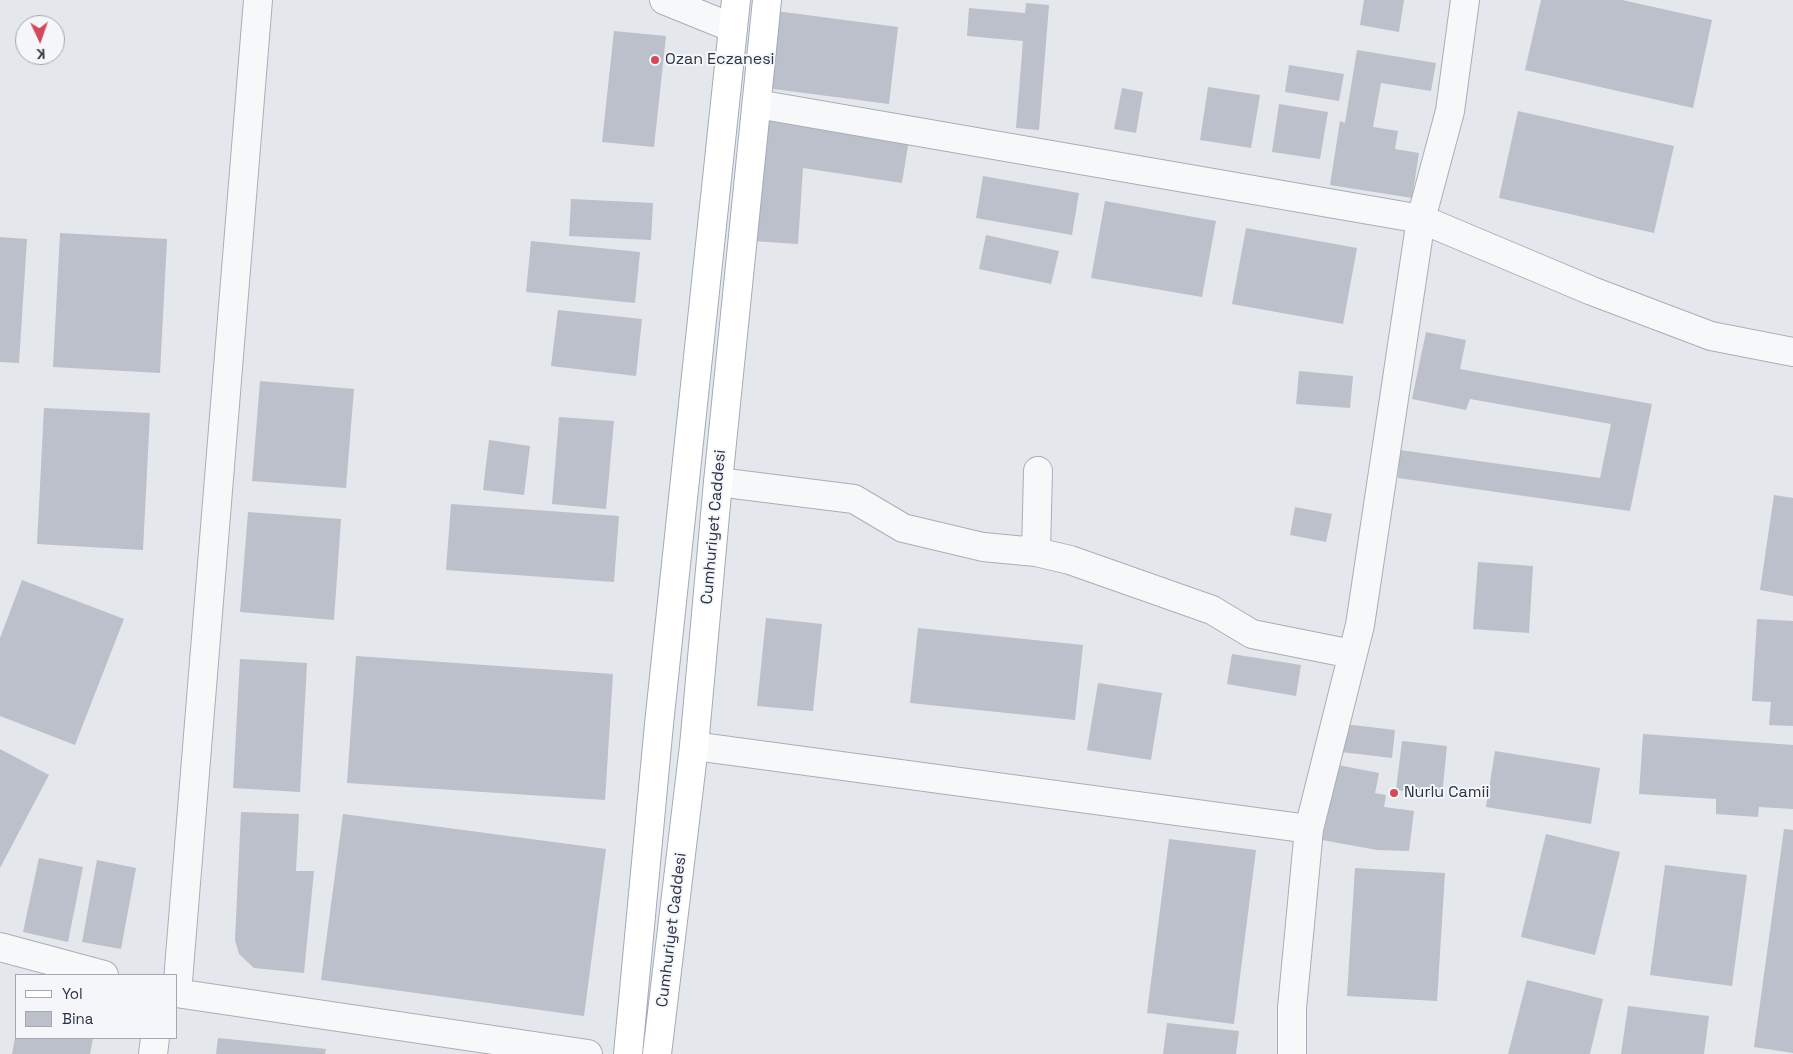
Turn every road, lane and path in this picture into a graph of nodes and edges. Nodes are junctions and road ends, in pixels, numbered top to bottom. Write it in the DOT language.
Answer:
graph roads {
  1 [pos="258,0"];
  2 [pos="664,0"];
  3 [pos="736,0"];
  4 [pos="767,0"];
  5 [pos="1464,0"];
  6 [pos="734,28"];
  7 [pos="757,104"];
  8 [pos="1421,219"];
  9 [pos="1793,352"];
  10 [pos="1038,471"];
  11 [pos="718,482"];
  12 [pos="1036,552"];
  13 [pos="1352,654"];
  14 [pos="694,746"];
  15 [pos="1309,829"];
  16 [pos="0,947"];
  17 [pos="100,974"];
  18 [pos="178,981"];
  19 [pos="178,993"];
  20 [pos="155,1039"];
  21 [pos="154,1054"];
  22 [pos="588,1054"];
  23 [pos="628,1054"];
  24 [pos="657,1054"];
  25 [pos="1292,1054"];
  1 -- 18 [label="street"];
  2 -- 6 [label="street"];
  3 -- 6 [label="main road, Cumhuriyet Caddesi"];
  4 -- 7 [label="main road, Cumhuriyet Caddesi"];
  5 -- 8 [label="street"];
  6 -- 23 [label="main road, Cumhuriyet Caddesi"];
  7 -- 8 [label="street"];
  7 -- 11 [label="main road, Cumhuriyet Caddesi"];
  8 -- 9 [label="street"];
  8 -- 13 [label="street"];
  10 -- 12 [label="street"];
  11 -- 12 [label="street"];
  11 -- 14 [label="main road, Cumhuriyet Caddesi"];
  12 -- 13 [label="street"];
  13 -- 15 [label="street"];
  14 -- 15 [label="street"];
  14 -- 24 [label="main road, Cumhuriyet Caddesi"];
  15 -- 25 [label="street"];
  16 -- 17 [label="street"];
  19 -- 22 [label="street"];
  20 -- 21 [label="street"];
}
